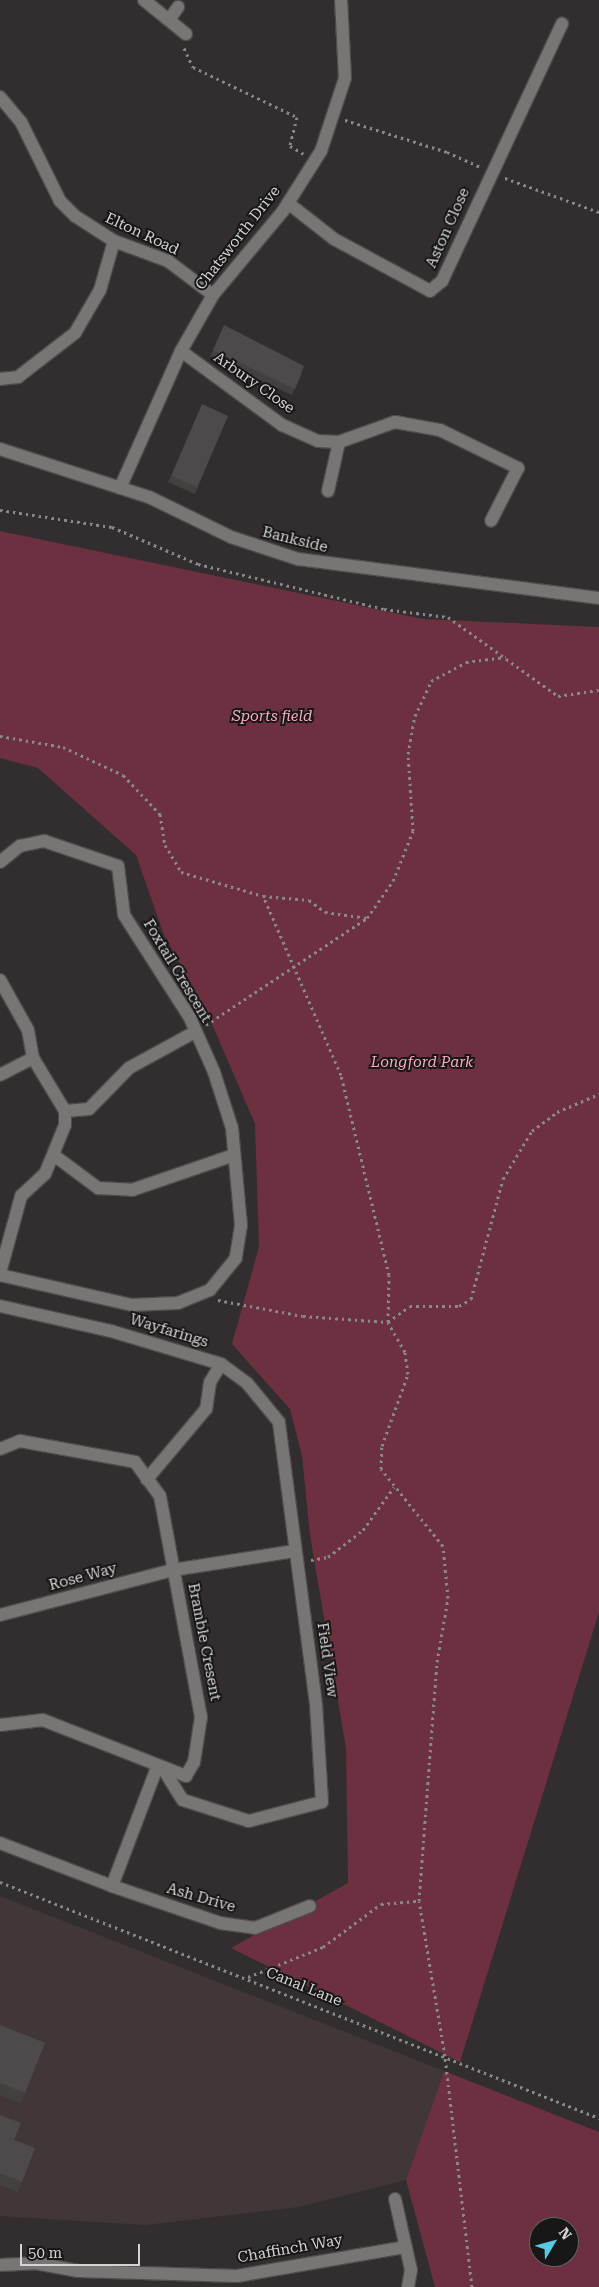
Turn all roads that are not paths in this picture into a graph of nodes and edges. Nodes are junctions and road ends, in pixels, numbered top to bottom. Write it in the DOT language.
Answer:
graph roads {
  1 [pos="144,0"];
  2 [pos="341,0"];
  3 [pos="178,7"];
  4 [pos="169,20"];
  5 [pos="562,24"];
  6 [pos="186,34"];
  7 [pos="0,97"];
  8 [pos="288,203"];
  9 [pos="114,242"];
  10 [pos="213,295"];
  11 [pos="181,351"];
  12 [pos="0,379"];
  13 [pos="339,442"];
  14 [pos="0,449"];
  15 [pos="120,488"];
  16 [pos="328,491"];
  17 [pos="491,521"];
  18 [pos="599,598"];
  19 [pos="0,862"];
  20 [pos="0,980"];
  21 [pos="195,1032"];
  22 [pos="33,1058"];
  23 [pos="0,1075"];
  24 [pos="65,1111"];
  25 [pos="234,1155"];
  26 [pos="56,1156"];
  27 [pos="0,1274"];
  28 [pos="0,1306"];
  29 [pos="222,1364"];
  30 [pos="0,1449"];
  31 [pos="148,1479"];
  32 [pos="296,1557"];
  33 [pos="174,1570"];
  34 [pos="0,1615"];
  35 [pos="0,1725"];
  36 [pos="160,1766"];
  37 [pos="0,1843"];
  38 [pos="112,1886"];
  39 [pos="310,1906"];
  40 [pos="395,2199"];
  41 [pos="404,2247"];
  42 [pos="0,2265"];
  43 [pos="179,2281"];
  44 [pos="408,2287"];
  1 -- 4 [label="street"];
  2 -- 8 [label="street, Chatsworth Drive"];
  3 -- 4 [label="street"];
  4 -- 6 [label="street"];
  5 -- 8 [label="street, Aston Close"];
  7 -- 9 [label="street, Elton Road"];
  8 -- 10 [label="street, Chatsworth Drive"];
  9 -- 10 [label="street, Elton Road"];
  9 -- 12 [label="street"];
  10 -- 11 [label="street, Chatsworth Drive"];
  11 -- 13 [label="street, Arbury Close"];
  11 -- 15 [label="street, Chatsworth Drive"];
  13 -- 16 [label="street"];
  13 -- 17 [label="street, Arbury Close"];
  14 -- 15 [label="street, Bankside"];
  15 -- 18 [label="street, Bankside"];
  19 -- 21 [label="street, Foxtail Crescent"];
  20 -- 22 [label="street"];
  21 -- 24 [label="street"];
  21 -- 25 [label="street, Foxtail Crescent"];
  22 -- 23 [label="street"];
  22 -- 24 [label="street"];
  24 -- 26 [label="street"];
  25 -- 26 [label="street"];
  25 -- 27 [label="street, Foxtail Crescent"];
  26 -- 27 [label="street"];
  28 -- 29 [label="street, Wayfarings"];
  29 -- 31 [label="street, Wayfarings"];
  29 -- 32 [label="street, Field View"];
  30 -- 31 [label="street, Bramble Cresent"];
  31 -- 33 [label="street, Bramble Cresent"];
  32 -- 33 [label="street, Rose Way"];
  32 -- 36 [label="street, Field View"];
  33 -- 34 [label="street, Rose Way"];
  33 -- 36 [label="street, Bramble Cresent"];
  35 -- 36 [label="street, Bramble Cresent"];
  36 -- 38 [label="street"];
  37 -- 38 [label="street, Ash Drive"];
  38 -- 39 [label="street, Ash Drive"];
  40 -- 41 [label="street"];
  41 -- 43 [label="street, Chaffinch Way"];
  41 -- 44 [label="street"];
  42 -- 43 [label="street, Chaffinch Way"];
}
